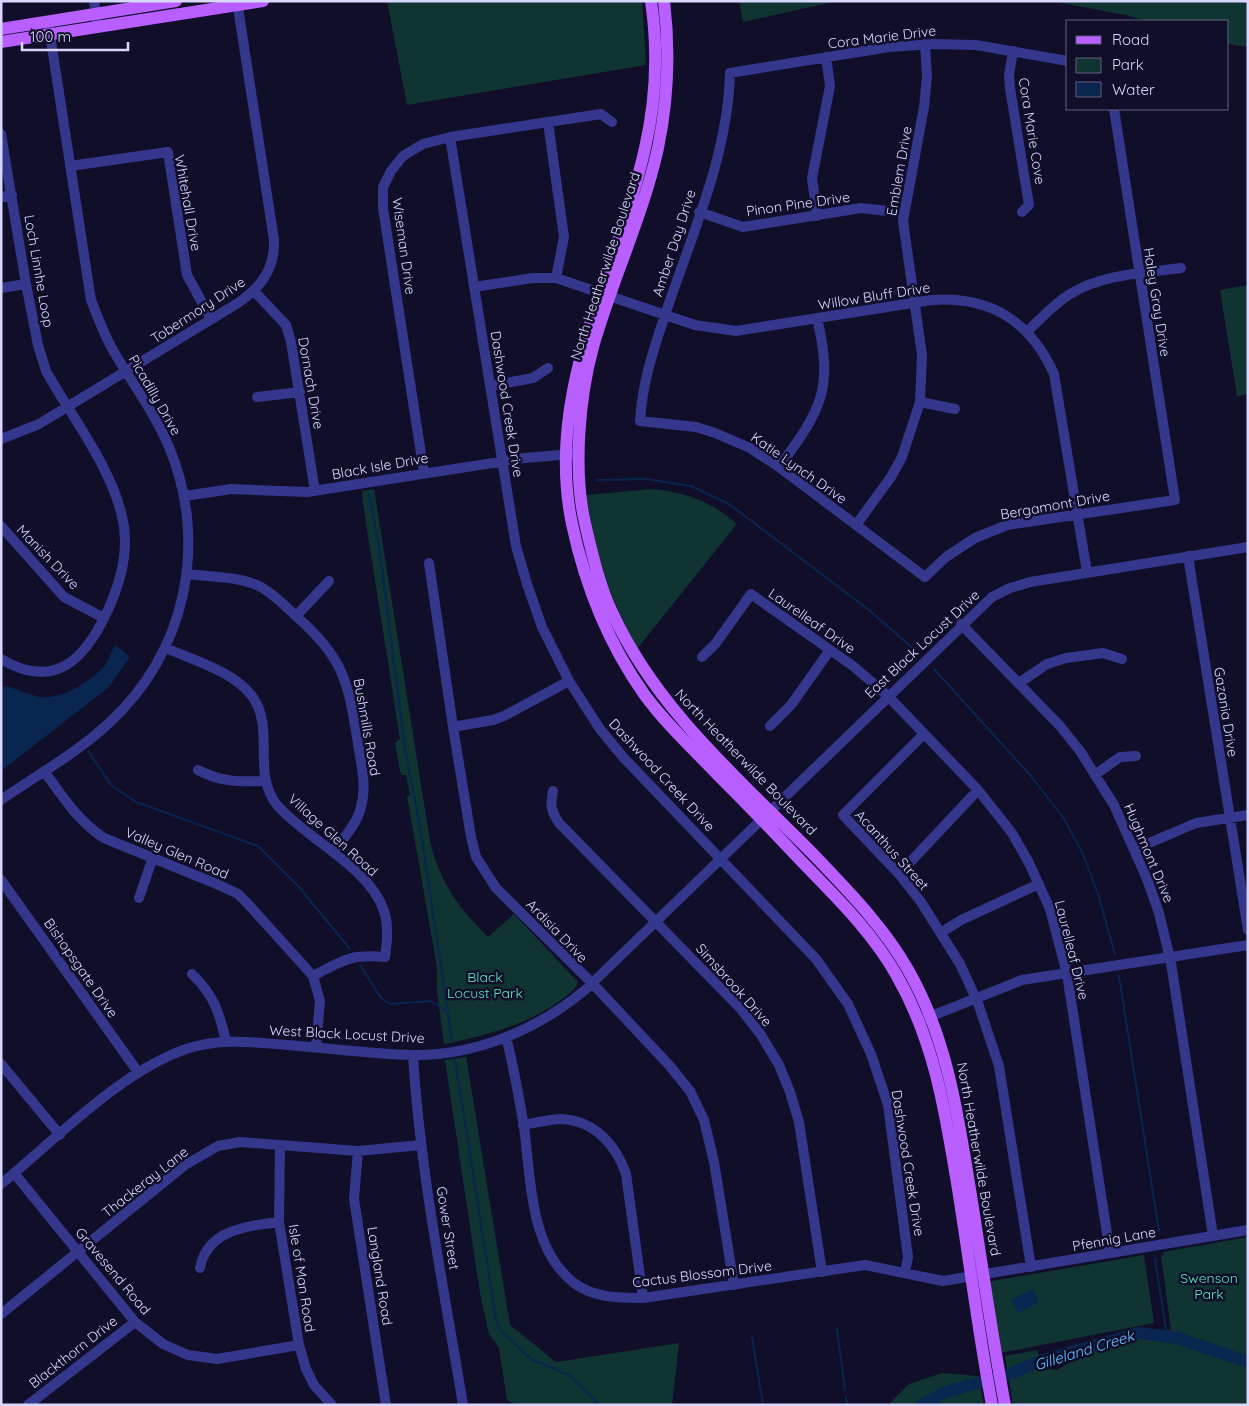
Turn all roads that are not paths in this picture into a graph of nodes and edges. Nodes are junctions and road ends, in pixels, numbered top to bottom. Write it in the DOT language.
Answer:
graph roads {
  1 [pos="176,1"];
  2 [pos="263,1"];
  3 [pos="664,1"];
  4 [pos="237,3"];
  5 [pos="95,8"];
  6 [pos="652,8"];
  7 [pos="48,21"];
  8 [pos="667,26"];
  9 [pos="98,27"];
  10 [pos="1,29"];
  11 [pos="50,34"];
  12 [pos="1,42"];
  13 [pos="925,44"];
  14 [pos="1013,51"];
  15 [pos="826,57"];
  16 [pos="1066,61"];
  17 [pos="730,73"];
  18 [pos="1114,110"];
  19 [pos="548,122"];
  20 [pos="612,122"];
  21 [pos="1,134"];
  22 [pos="450,137"];
  23 [pos="70,166"];
  24 [pos="12,195"];
  25 [pos="1,197"];
  26 [pos="699,212"];
  27 [pos="1022,212"];
  28 [pos="904,213"];
  29 [pos="817,216"];
  30 [pos="1181,268"];
  31 [pos="1139,274"];
  32 [pos="556,278"];
  33 [pos="26,284"];
  34 [pos="474,287"];
  35 [pos="1,288"];
  36 [pos="254,291"];
  37 [pos="604,296"];
  38 [pos="914,302"];
  39 [pos="665,315"];
  40 [pos="817,318"];
  41 [pos="211,319"];
  42 [pos="1027,332"];
  43 [pos="548,368"];
  44 [pos="126,372"];
  45 [pos="490,386"];
  46 [pos="300,392"];
  47 [pos="257,397"];
  48 [pos="920,402"];
  49 [pos="66,408"];
  50 [pos="955,409"];
  51 [pos="640,421"];
  52 [pos="1,439"];
  53 [pos="573,454"];
  54 [pos="502,461"];
  55 [pos="779,467"];
  56 [pos="424,473"];
  57 [pos="315,491"];
  58 [pos="185,496"];
  59 [pos="1175,500"];
  60 [pos="1077,514"];
  61 [pos="856,525"];
  62 [pos="1,526"];
  63 [pos="1248,547"];
  64 [pos="1188,556"];
  65 [pos="429,563"];
  66 [pos="1087,572"];
  67 [pos="188,574"];
  68 [pos="925,576"];
  69 [pos="329,581"];
  70 [pos="296,616"];
  71 [pos="104,618"];
  72 [pos="961,624"];
  73 [pos="166,648"];
  74 [pos="830,650"];
  75 [pos="702,657"];
  76 [pos="1122,659"];
  77 [pos="1,660"];
  78 [pos="569,681"];
  79 [pos="1019,683"];
  80 [pos="887,695"];
  81 [pos="770,726"];
  82 [pos="453,727"];
  83 [pos="924,734"];
  84 [pos="1136,756"];
  85 [pos="198,770"];
  86 [pos="44,771"];
  87 [pos="1096,774"];
  88 [pos="265,781"];
  89 [pos="978,790"];
  90 [pos="553,791"];
  91 [pos="1,800"];
  92 [pos="765,814"];
  93 [pos="1248,815"];
  94 [pos="1229,818"];
  95 [pos="1135,848"];
  96 [pos="333,852"];
  97 [pos="153,858"];
  98 [pos="721,858"];
  99 [pos="899,874"];
  100 [pos="1,880"];
  101 [pos="1039,884"];
  102 [pos="139,898"];
  103 [pos="656,921"];
  104 [pos="1248,930"];
  105 [pos="942,932"];
  106 [pos="1248,945"];
  107 [pos="1170,958"];
  108 [pos="192,974"];
  109 [pos="1067,974"];
  110 [pos="313,976"];
  111 [pos="592,983"];
  112 [pos="976,998"];
  113 [pos="924,1019"];
  114 [pos="506,1038"];
  115 [pos="226,1040"];
  116 [pos="316,1047"];
  117 [pos="413,1055"];
  118 [pos="1,1064"];
  119 [pos="138,1072"];
  120 [pos="523,1125"];
  121 [pos="60,1135"];
  122 [pos="421,1145"];
  123 [pos="280,1146"];
  124 [pos="358,1151"];
  125 [pos="14,1173"];
  126 [pos="1,1184"];
  127 [pos="278,1222"];
  128 [pos="1248,1230"];
  129 [pos="1213,1236"];
  130 [pos="79,1253"];
  131 [pos="1110,1253"];
  132 [pos="1031,1267"];
  133 [pos="200,1268"];
  134 [pos="822,1272"];
  135 [pos="905,1272"];
  136 [pos="978,1275"];
  137 [pos="734,1285"];
  138 [pos="643,1298"];
  139 [pos="1,1314"];
  140 [pos="135,1322"];
  141 [pos="299,1345"];
  142 [pos="1001,1404"];
  143 [pos="28,1405"];
  144 [pos="332,1405"];
  145 [pos="386,1405"];
  146 [pos="463,1405"];
  1 -- 5 [label="main road"];
  2 -- 4 [label="main road"];
  3 -- 8 [label="main road, North Heatherwilde Boulevard"];
  4 -- 9 [label="main road"];
  4 -- 36 [label="street, Tobermory Drive"];
  5 -- 7 [label="main road"];
  5 -- 9 [label="street"];
  6 -- 8 [label="main road"];
  6 -- 37 [label="main road, North Heatherwilde Boulevard"];
  7 -- 10 [label="main road"];
  7 -- 11 [label="street, Picadilly Drive"];
  8 -- 37 [label="main road, North Heatherwilde Boulevard"];
  9 -- 11 [label="main road"];
  11 -- 12 [label="main road"];
  11 -- 23 [label="street, Picadilly Drive"];
  13 -- 14 [label="street, Cora Marie Drive"];
  13 -- 15 [label="street, Cora Marie Drive"];
  13 -- 28 [label="street, Emblem Drive"];
  14 -- 16 [label="street, Cora Marie Drive"];
  14 -- 27 [label="street, Cora Marie Cove"];
  15 -- 17 [label="street, Cora Marie Drive"];
  15 -- 29 [label="street"];
  17 -- 26 [label="street, Amber Day Drive"];
  18 -- 31 [label="street, Haley Gray Drive"];
  19 -- 20 [label="street, Wiseman Drive"];
  19 -- 22 [label="street, Wiseman Drive"];
  19 -- 32 [label="street"];
  21 -- 24 [label="street, Loch Linnhe Loop"];
  22 -- 34 [label="street, Dashwood Creek Drive"];
  22 -- 56 [label="street, Wiseman Drive"];
  23 -- 41 [label="street, Whitehall Drive"];
  23 -- 44 [label="street, Picadilly Drive"];
  24 -- 25 [label="street"];
  24 -- 33 [label="street, Loch Linnhe Loop"];
  26 -- 29 [label="street, Pinon Pine Drive"];
  26 -- 39 [label="street, Amber Day Drive"];
  28 -- 29 [label="street, Pinon Pine Drive"];
  28 -- 38 [label="street, Emblem Drive"];
  30 -- 31 [label="street"];
  31 -- 42 [label="street"];
  31 -- 59 [label="street, Haley Gray Drive"];
  32 -- 34 [label="street, Willow Bluff Drive"];
  32 -- 37 [label="street, Willow Bluff Drive"];
  33 -- 35 [label="street"];
  33 -- 49 [label="street, Loch Linnhe Loop"];
  34 -- 45 [label="street, Dashwood Creek Drive"];
  36 -- 41 [label="street, Tobermory Drive"];
  36 -- 46 [label="street, Dornach Drive"];
  37 -- 39 [label="street, Willow Bluff Drive"];
  37 -- 53 [label="main road, North Heatherwilde Boulevard"];
  38 -- 40 [label="street, Willow Bluff Drive"];
  38 -- 42 [label="street, Willow Bluff Drive"];
  38 -- 48 [label="street, Emblem Drive"];
  39 -- 40 [label="street, Willow Bluff Drive"];
  39 -- 51 [label="street, Amber Day Drive"];
  40 -- 55 [label="street"];
  41 -- 44 [label="street, Tobermory Drive"];
  42 -- 60 [label="street, Willow Bluff Drive"];
  43 -- 45 [label="street"];
  44 -- 49 [label="street, Tobermory Drive"];
  44 -- 58 [label="street, Picadilly Drive"];
  45 -- 54 [label="street, Dashwood Creek Drive"];
  46 -- 47 [label="street"];
  46 -- 57 [label="street, Dornach Drive"];
  48 -- 50 [label="street"];
  48 -- 61 [label="street, Emblem Drive"];
  49 -- 52 [label="street, Tobermory Drive"];
  49 -- 71 [label="street, Loch Linnhe Loop"];
  51 -- 55 [label="street, Katie Lynch Drive"];
  53 -- 54 [label="street, Black Isle Drive"];
  53 -- 92 [label="main road, North Heatherwilde Boulevard"];
  54 -- 56 [label="street, Black Isle Drive"];
  54 -- 78 [label="street, Dashwood Creek Drive"];
  55 -- 61 [label="street, Katie Lynch Drive"];
  56 -- 57 [label="street, Black Isle Drive"];
  57 -- 58 [label="street, Black Isle Drive"];
  58 -- 67 [label="street, Picadilly Drive"];
  59 -- 60 [label="street, Bergamont Drive"];
  60 -- 66 [label="street, Willow Bluff Drive"];
  60 -- 68 [label="street, Bergamont Drive"];
  61 -- 68 [label="street, Katie Lynch Drive"];
  62 -- 71 [label="street, Manish Drive"];
  63 -- 64 [label="street, East Black Locust Drive"];
  64 -- 66 [label="street, East Black Locust Drive"];
  64 -- 94 [label="street, Gazania Drive"];
  65 -- 82 [label="street, Ardisia Drive"];
  66 -- 72 [label="street, East Black Locust Drive"];
  67 -- 70 [label="street, Bushmills Road"];
  67 -- 73 [label="street, Picadilly Drive"];
  69 -- 70 [label="street"];
  70 -- 96 [label="street, Bushmills Road"];
  71 -- 77 [label="street, Loch Linnhe Loop"];
  72 -- 79 [label="street, Hughmont Drive"];
  72 -- 80 [label="street, East Black Locust Drive"];
  73 -- 86 [label="street, Picadilly Drive"];
  73 -- 88 [label="street, Village Glen Road"];
  74 -- 75 [label="street, Laurelleaf Drive"];
  74 -- 80 [label="street, Laurelleaf Drive"];
  74 -- 81 [label="street"];
  76 -- 79 [label="street"];
  78 -- 82 [label="street"];
  78 -- 98 [label="street, Dashwood Creek Drive"];
  79 -- 87 [label="street, Hughmont Drive"];
  80 -- 83 [label="street, Laurelleaf Drive"];
  80 -- 92 [label="street, East Black Locust Drive"];
  82 -- 111 [label="street, Ardisia Drive"];
  83 -- 89 [label="street, Laurelleaf Drive"];
  83 -- 99 [label="street, Acanthus Street"];
  84 -- 87 [label="street"];
  85 -- 88 [label="street"];
  86 -- 91 [label="street, Picadilly Drive"];
  86 -- 97 [label="street, Valley Glen Road"];
  87 -- 95 [label="street, Hughmont Drive"];
  88 -- 96 [label="street, Village Glen Road"];
  89 -- 99 [label="street"];
  89 -- 101 [label="street, Laurelleaf Drive"];
  90 -- 103 [label="street, Simsbrook Drive"];
  92 -- 98 [label="street, West Black Locust Drive"];
  92 -- 113 [label="main road, North Heatherwilde Boulevard"];
  93 -- 94 [label="street"];
  94 -- 95 [label="street"];
  94 -- 104 [label="street, Gazania Drive"];
  95 -- 107 [label="street, Hughmont Drive"];
  96 -- 110 [label="street, Village Glen Road"];
  97 -- 102 [label="street"];
  97 -- 110 [label="street, Valley Glen Road"];
  98 -- 103 [label="street, West Black Locust Drive"];
  98 -- 135 [label="street, Dashwood Creek Drive"];
  99 -- 105 [label="street, Acanthus Street"];
  100 -- 119 [label="street, Bishopsgate Drive"];
  101 -- 105 [label="street"];
  101 -- 109 [label="street, Laurelleaf Drive"];
  103 -- 111 [label="street, West Black Locust Drive"];
  103 -- 134 [label="street, Simsbrook Drive"];
  105 -- 112 [label="street, Acanthus Street"];
  106 -- 107 [label="street"];
  107 -- 109 [label="street"];
  107 -- 129 [label="street, Hughmont Drive"];
  108 -- 115 [label="street"];
  109 -- 112 [label="street"];
  109 -- 131 [label="street, Laurelleaf Drive"];
  110 -- 116 [label="street, Valley Glen Road"];
  111 -- 114 [label="street, West Black Locust Drive"];
  111 -- 137 [label="street, Ardisia Drive"];
  112 -- 113 [label="street"];
  112 -- 132 [label="street, Acanthus Street"];
  113 -- 136 [label="main road, North Heatherwilde Boulevard"];
  114 -- 117 [label="street, West Black Locust Drive"];
  114 -- 120 [label="street, Cactus Blossom Drive"];
  115 -- 116 [label="street, West Black Locust Drive"];
  115 -- 119 [label="street, West Black Locust Drive"];
  116 -- 117 [label="street, West Black Locust Drive"];
  117 -- 122 [label="street, Gower Street"];
  118 -- 121 [label="street"];
  119 -- 121 [label="street, West Black Locust Drive"];
  120 -- 138 [label="street, Cactus Blossom Drive"];
  120 -- 138 [label="street"];
  121 -- 125 [label="street, West Black Locust Drive"];
  122 -- 124 [label="street, Thackeray Lane"];
  122 -- 146 [label="street, Gower Street"];
  123 -- 124 [label="street, Thackeray Lane"];
  123 -- 127 [label="street, Isle of Man Road"];
  123 -- 130 [label="street, Thackeray Lane"];
  124 -- 145 [label="street, Langland Road"];
  125 -- 126 [label="street, West Black Locust Drive"];
  125 -- 130 [label="street, Gravesend Road"];
  127 -- 133 [label="street"];
  127 -- 141 [label="street, Isle of Man Road"];
  128 -- 129 [label="street, Pfennig Lane"];
  129 -- 131 [label="street, Pfennig Lane"];
  130 -- 139 [label="street, Thackeray Lane"];
  130 -- 140 [label="street, Gravesend Road"];
  131 -- 132 [label="street, Pfennig Lane"];
  132 -- 136 [label="street, Pfennig Lane"];
  134 -- 135 [label="street, Cactus Blossom Drive"];
  134 -- 137 [label="street, Cactus Blossom Drive"];
  135 -- 136 [label="street, Cactus Blossom Drive"];
  136 -- 142 [label="main road, North Heatherwilde Boulevard"];
  136 -- 142 [label="main road, North Heatherwilde Boulevard"];
  137 -- 138 [label="street, Cactus Blossom Drive"];
  140 -- 141 [label="street, Gravesend Road"];
  140 -- 143 [label="street, Blackthorn Drive"];
  141 -- 144 [label="street, Isle of Man Road"];
}
